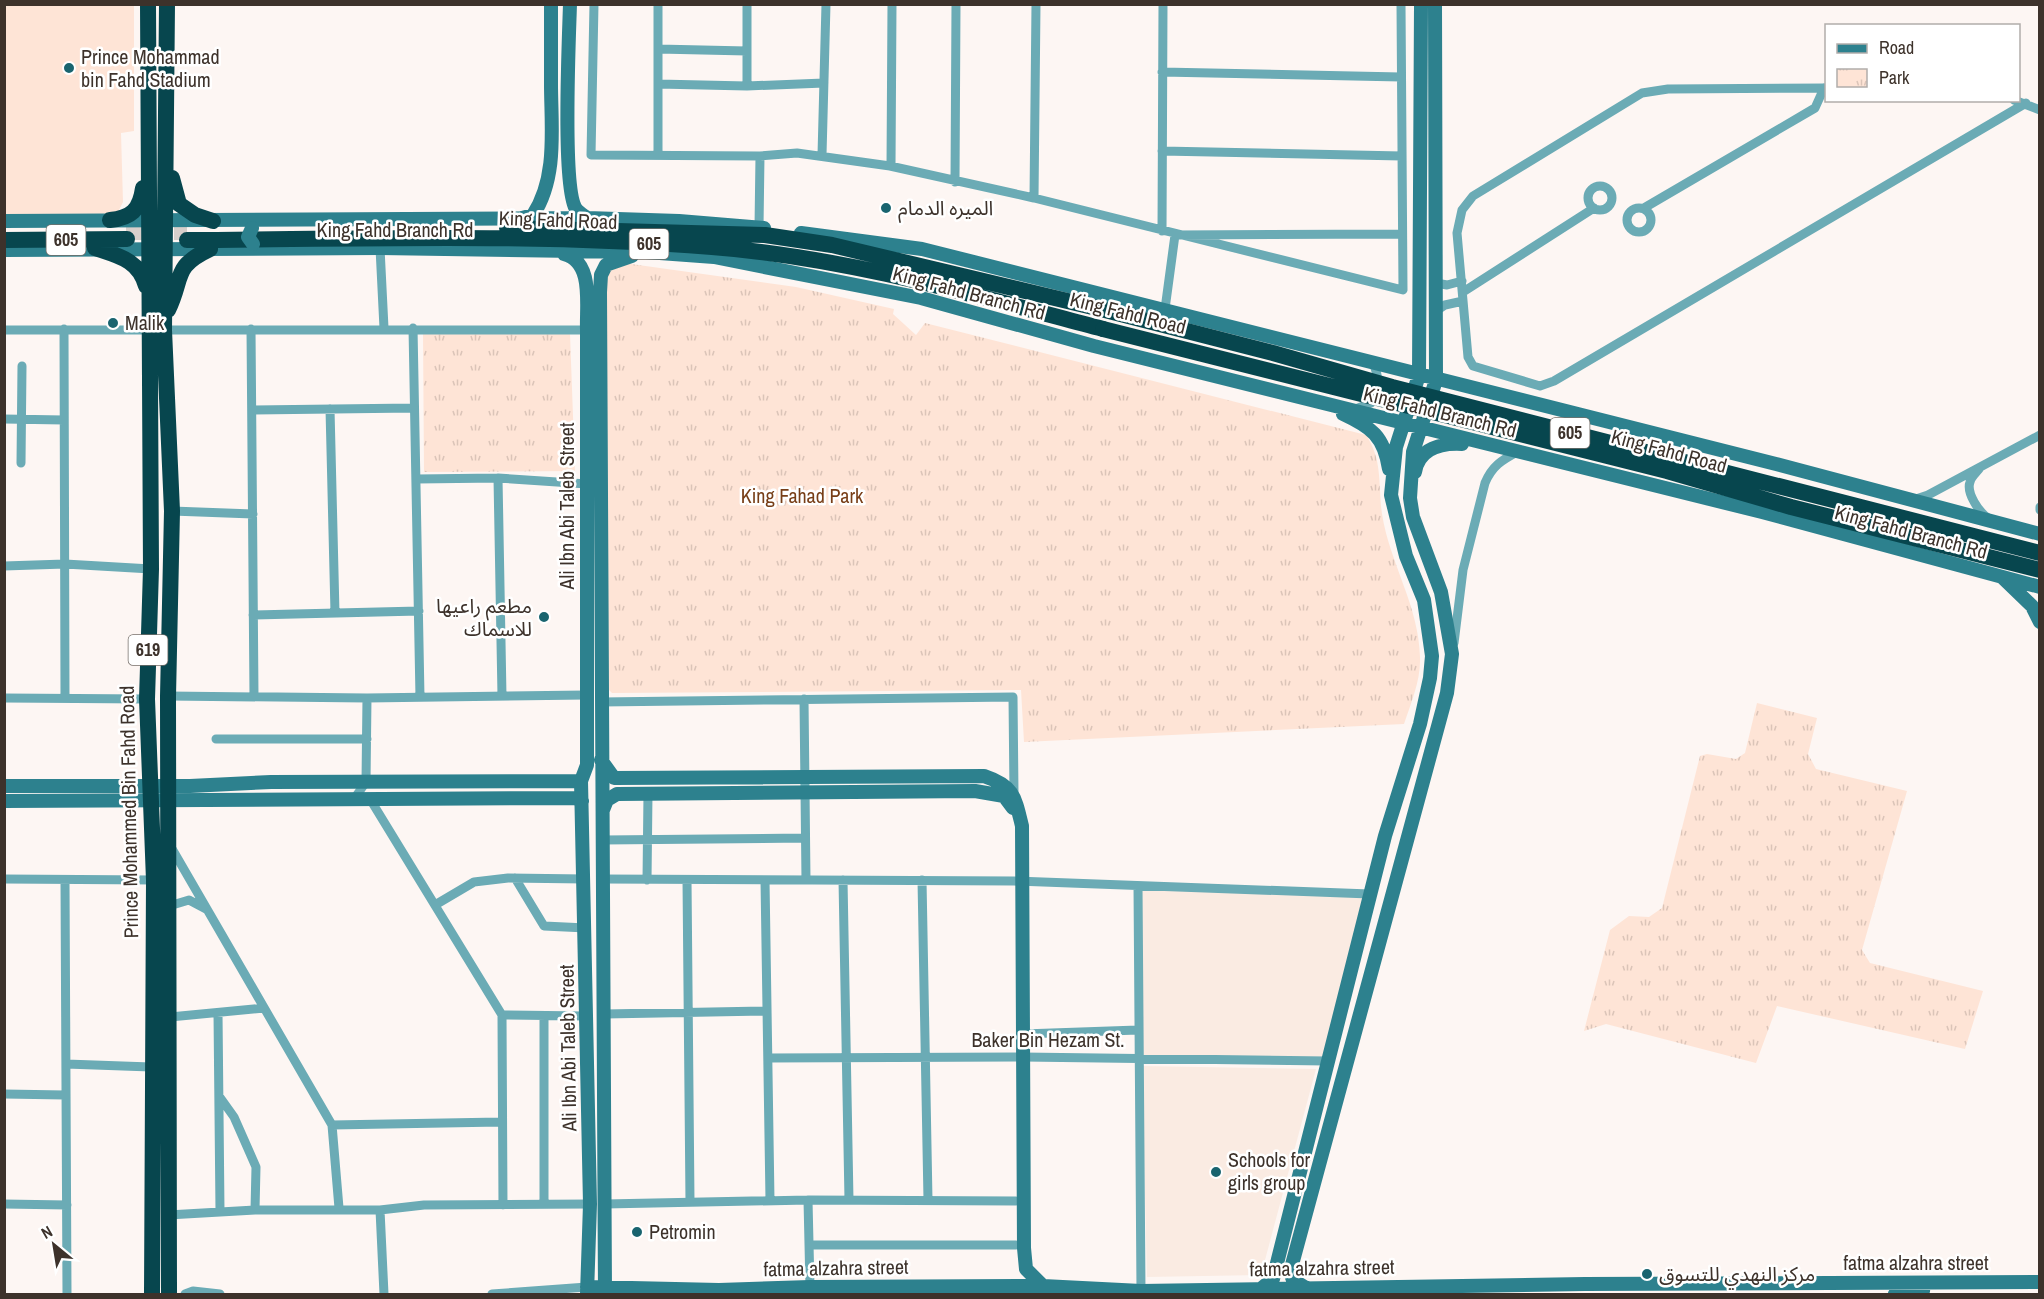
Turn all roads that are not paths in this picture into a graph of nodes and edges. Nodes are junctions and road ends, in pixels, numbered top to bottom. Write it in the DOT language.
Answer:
graph roads {
  1 [pos="148,4"];
  2 [pos="167,4"];
  3 [pos="551,4"];
  4 [pos="570,4"];
  5 [pos="594,4"];
  6 [pos="658,4"];
  7 [pos="747,4"];
  8 [pos="826,4"];
  9 [pos="892,4"];
  10 [pos="956,4"];
  11 [pos="1036,4"];
  12 [pos="1163,4"];
  13 [pos="1401,4"];
  14 [pos="1421,4"];
  15 [pos="1435,4"];
  16 [pos="658,49"];
  17 [pos="747,51"];
  18 [pos="1162,72"];
  19 [pos="1401,77"];
  20 [pos="824,83"];
  21 [pos="658,84"];
  22 [pos="747,86"];
  23 [pos="1825,88"];
  24 [pos="2020,102"];
  25 [pos="2026,103"];
  26 [pos="2040,110"];
  27 [pos="1162,151"];
  28 [pos="658,155"];
  29 [pos="822,155"];
  30 [pos="760,156"];
  31 [pos="1402,156"];
  32 [pos="159,162"];
  33 [pos="891,166"];
  34 [pos="955,182"];
  35 [pos="1034,198"];
  36 [pos="1594,208"];
  37 [pos="1644,208"];
  38 [pos="586,218"];
  39 [pos="270,219"];
  40 [pos="516,219"];
  41 [pos="110,220"];
  42 [pos="4,221"];
  43 [pos="46,221"];
  44 [pos="157,221"];
  45 [pos="213,221"];
  46 [pos="760,228"];
  47 [pos="4,231"];
  48 [pos="668,231"];
  49 [pos="1162,231"];
  50 [pos="1402,234"];
  51 [pos="1175,235"];
  52 [pos="4,240"];
  53 [pos="380,248"];
  54 [pos="46,249"];
  55 [pos="95,249"];
  56 [pos="157,249"];
  57 [pos="210,249"];
  58 [pos="4,250"];
  59 [pos="269,250"];
  60 [pos="553,250"];
  61 [pos="646,252"];
  62 [pos="714,257"];
  63 [pos="935,268"];
  64 [pos="890,273"];
  65 [pos="1462,280"];
  66 [pos="1436,283"];
  67 [pos="586,286"];
  68 [pos="600,286"];
  69 [pos="1463,296"];
  70 [pos="1165,309"];
  71 [pos="1436,311"];
  72 [pos="158,323"];
  73 [pos="384,328"];
  74 [pos="413,328"];
  75 [pos="64,329"];
  76 [pos="251,329"];
  77 [pos="4,330"];
  78 [pos="587,330"];
  79 [pos="1373,363"];
  80 [pos="22,366"];
  81 [pos="1419,375"];
  82 [pos="1436,380"];
  83 [pos="1311,400"];
  84 [pos="413,408"];
  85 [pos="330,409"];
  86 [pos="252,410"];
  87 [pos="1353,410"];
  88 [pos="4,418"];
  89 [pos="21,419"];
  90 [pos="64,420"];
  91 [pos="1402,423"];
  92 [pos="1418,428"];
  93 [pos="2040,435"];
  94 [pos="1486,445"];
  95 [pos="1517,452"];
  96 [pos="21,463"];
  97 [pos="1980,467"];
  98 [pos="498,478"];
  99 [pos="417,479"];
  100 [pos="587,484"];
  101 [pos="1391,495"];
  102 [pos="1410,498"];
  103 [pos="1912,500"];
  104 [pos="172,511"];
  105 [pos="253,514"];
  106 [pos="1995,522"];
  107 [pos="2040,534"];
  108 [pos="2040,553"];
  109 [pos="65,564"];
  110 [pos="4,566"];
  111 [pos="151,568"];
  112 [pos="2040,570"];
  113 [pos="2002,577"];
  114 [pos="2040,587"];
  115 [pos="419,611"];
  116 [pos="335,613"];
  117 [pos="253,615"];
  118 [pos="2040,622"];
  119 [pos="1452,654"];
  120 [pos="586,695"];
  121 [pos="168,696"];
  122 [pos="254,696"];
  123 [pos="502,696"];
  124 [pos="420,697"];
  125 [pos="4,698"];
  126 [pos="65,698"];
  127 [pos="367,698"];
  128 [pos="147,699"];
  129 [pos="804,699"];
  130 [pos="601,702"];
  131 [pos="216,739"];
  132 [pos="367,739"];
  133 [pos="601,760"];
  134 [pos="806,777"];
  135 [pos="581,781"];
  136 [pos="366,782"];
  137 [pos="4,786"];
  138 [pos="150,793"];
  139 [pos="169,793"];
  140 [pos="805,793"];
  141 [pos="648,794"];
  142 [pos="1014,794"];
  143 [pos="354,799"];
  144 [pos="370,800"];
  145 [pos="4,801"];
  146 [pos="582,801"];
  147 [pos="603,812"];
  148 [pos="647,838"];
  149 [pos="805,838"];
  150 [pos="603,840"];
  151 [pos="169,844"];
  152 [pos="515,878"];
  153 [pos="4,879"];
  154 [pos="585,879"];
  155 [pos="603,879"];
  156 [pos="648,879"];
  157 [pos="65,880"];
  158 [pos="154,880"];
  159 [pos="687,880"];
  160 [pos="765,880"];
  161 [pos="806,880"];
  162 [pos="843,880"];
  163 [pos="922,880"];
  164 [pos="1018,881"];
  165 [pos="1138,886"];
  166 [pos="1370,894"];
  167 [pos="199,901"];
  168 [pos="435,905"];
  169 [pos="170,906"];
  170 [pos="586,928"];
  171 [pos="264,1008"];
  172 [pos="767,1011"];
  173 [pos="688,1012"];
  174 [pos="218,1013"];
  175 [pos="605,1014"];
  176 [pos="502,1015"];
  177 [pos="544,1016"];
  178 [pos="585,1016"];
  179 [pos="170,1017"];
  180 [pos="1138,1030"];
  181 [pos="1023,1034"];
  182 [pos="1019,1057"];
  183 [pos="768,1058"];
  184 [pos="844,1058"];
  185 [pos="926,1058"];
  186 [pos="1137,1059"];
  187 [pos="1328,1061"];
  188 [pos="66,1064"];
  189 [pos="151,1067"];
  190 [pos="4,1095"];
  191 [pos="65,1095"];
  192 [pos="219,1096"];
  193 [pos="500,1122"];
  194 [pos="332,1125"];
  195 [pos="770,1200"];
  196 [pos="808,1200"];
  197 [pos="849,1200"];
  198 [pos="928,1200"];
  199 [pos="690,1201"];
  200 [pos="1016,1201"];
  201 [pos="4,1204"];
  202 [pos="544,1204"];
  203 [pos="590,1204"];
  204 [pos="605,1204"];
  205 [pos="67,1205"];
  206 [pos="503,1205"];
  207 [pos="339,1208"];
  208 [pos="255,1209"];
  209 [pos="380,1210"];
  210 [pos="220,1211"];
  211 [pos="168,1215"];
  212 [pos="809,1245"];
  213 [pos="1016,1245"];
  214 [pos="2040,1282"];
  215 [pos="1924,1283"];
  216 [pos="1017,1286"];
  217 [pos="1043,1286"];
  218 [pos="810,1287"];
  219 [pos="1262,1288"];
  220 [pos="1306,1288"];
  221 [pos="1585,1289"];
  222 [pos="1673,1289"];
  223 [pos="1765,1289"];
  224 [pos="1117,1290"];
  225 [pos="605,1291"];
  226 [pos="1141,1291"];
  227 [pos="583,1292"];
  228 [pos="716,1292"];
  229 [pos="68,1294"];
  230 [pos="152,1294"];
  231 [pos="169,1294"];
  232 [pos="185,1294"];
  233 [pos="220,1294"];
  234 [pos="384,1294"];
  235 [pos="492,1294"];
  236 [pos="1103,1294"];
  237 [pos="1895,1294"];
  1 -- 32 [label="highway, Prince Mohammed Bin Fahd Road / 619"];
  2 -- 32 [label="highway, Prince Mohammed Bin Fahd Road / 619"];
  3 -- 40 [label="street"];
  4 -- 38 [label="street"];
  5 -- 28 [label="street"];
  6 -- 16 [label="street"];
  7 -- 17 [label="street"];
  8 -- 20 [label="street"];
  9 -- 33 [label="street"];
  10 -- 34 [label="street"];
  11 -- 35 [label="street"];
  12 -- 18 [label="street"];
  13 -- 19 [label="street"];
  14 -- 81 [label="street"];
  15 -- 66 [label="street"];
  16 -- 17 [label="street"];
  16 -- 21 [label="street"];
  17 -- 22 [label="street"];
  18 -- 19 [label="street"];
  18 -- 27 [label="street"];
  19 -- 31 [label="street"];
  20 -- 22 [label="street"];
  20 -- 29 [label="street"];
  21 -- 22 [label="street"];
  21 -- 28 [label="street"];
  23 -- 37 [label="street"];
  23 -- 65 [label="street"];
  24 -- 25 [label="street"];
  25 -- 26 [label="street"];
  25 -- 69 [label="street"];
  27 -- 31 [label="street"];
  27 -- 49 [label="street"];
  28 -- 30 [label="street"];
  29 -- 30 [label="street"];
  29 -- 33 [label="street"];
  30 -- 46 [label="street"];
  31 -- 50 [label="street"];
  32 -- 41 [label="highway"];
  32 -- 44 [label="highway, Prince Mohammed Bin Fahd Road / 619"];
  32 -- 45 [label="highway"];
  33 -- 34 [label="street"];
  34 -- 35 [label="street"];
  35 -- 49 [label="street"];
  36 -- 69 [label="street"];
  38 -- 40 [label="street, King Fahd Branch Rd"];
  38 -- 46 [label="street, King Fahd Branch Rd"];
  39 -- 40 [label="street, King Fahd Branch Rd"];
  39 -- 45 [label="street, King Fahd Branch Rd"];
  39 -- 59 [label="street, bridge"];
  41 -- 43 [label="street, King Fahd Branch Rd"];
  41 -- 44 [label="street, King Fahd Branch Rd"];
  42 -- 43 [label="street, King Fahd Branch Rd"];
  43 -- 54 [label="street, bridge"];
  44 -- 45 [label="street, King Fahd Branch Rd"];
  44 -- 56 [label="highway, Prince Mohammed Bin Fahd Road / 619"];
  46 -- 48 [label="highway"];
  46 -- 63 [label="highway"];
  46 -- 70 [label="street, King Fahd Branch Rd"];
  47 -- 52 [label="highway, 605"];
  48 -- 63 [label="highway, King Fahd Road / 605"];
  48 -- 64 [label="highway, King Fahd Road / 605"];
  49 -- 51 [label="street"];
  50 -- 51 [label="street"];
  50 -- 51 [label="street"];
  51 -- 70 [label="street"];
  53 -- 59 [label="street, King Fahd Branch Rd"];
  53 -- 60 [label="street, King Fahd Branch Rd"];
  53 -- 73 [label="street"];
  54 -- 55 [label="street, King Fahd Branch Rd"];
  54 -- 58 [label="street, King Fahd Branch Rd"];
  55 -- 56 [label="street, King Fahd Branch Rd"];
  55 -- 72 [label="highway"];
  56 -- 57 [label="street, King Fahd Branch Rd"];
  56 -- 72 [label="highway, Prince Mohammed Bin Fahd Road / 619"];
  57 -- 59 [label="street, King Fahd Branch Rd"];
  57 -- 72 [label="highway"];
  60 -- 61 [label="street, King Fahd Branch Rd"];
  60 -- 67 [label="street, Ali Ibn Abi Taleb Street"];
  61 -- 62 [label="street, King Fahd Branch Rd"];
  61 -- 68 [label="street, Ali Ibn Abi Taleb Street"];
  62 -- 64 [label="highway"];
  62 -- 83 [label="street, King Fahd Branch Rd"];
  63 -- 108 [label="highway, King Fahd Road / 605, bridge"];
  64 -- 112 [label="highway, King Fahd Road / 605, bridge"];
  65 -- 66 [label="street"];
  65 -- 69 [label="street"];
  66 -- 71 [label="street"];
  67 -- 68 [label="street"];
  67 -- 78 [label="street, Ali Ibn Abi Taleb Street"];
  68 -- 130 [label="street, Ali Ibn Abi Taleb Street"];
  69 -- 71 [label="street"];
  70 -- 79 [label="street, King Fahd Branch Rd"];
  71 -- 82 [label="street"];
  72 -- 75 [label="street"];
  72 -- 76 [label="street"];
  72 -- 104 [label="highway, Prince Mohammed Bin Fahd Road / 619"];
  72 -- 111 [label="highway, Prince Mohammed Bin Fahd Road / 619"];
  73 -- 74 [label="street"];
  73 -- 76 [label="street"];
  74 -- 78 [label="street"];
  74 -- 84 [label="street"];
  75 -- 77 [label="street"];
  75 -- 90 [label="street"];
  76 -- 86 [label="street"];
  78 -- 100 [label="street, Ali Ibn Abi Taleb Street"];
  79 -- 81 [label="street, King Fahd Branch Rd"];
  79 -- 87 [label="street"];
  80 -- 89 [label="street"];
  81 -- 82 [label="street, King Fahd Branch Rd"];
  81 -- 91 [label="street"];
  82 -- 92 [label="street"];
  82 -- 103 [label="street, King Fahd Branch Rd"];
  83 -- 87 [label="street, King Fahd Branch Rd"];
  83 -- 101 [label="street"];
  84 -- 85 [label="street"];
  84 -- 99 [label="street"];
  85 -- 86 [label="street"];
  85 -- 116 [label="street"];
  86 -- 105 [label="street"];
  87 -- 91 [label="street, King Fahd Branch Rd"];
  88 -- 89 [label="street"];
  89 -- 90 [label="street"];
  89 -- 96 [label="street"];
  90 -- 109 [label="street"];
  91 -- 92 [label="street, King Fahd Branch Rd"];
  91 -- 101 [label="street"];
  92 -- 94 [label="street, King Fahd Branch Rd"];
  92 -- 102 [label="street"];
  93 -- 97 [label="street"];
  94 -- 95 [label="street, King Fahd Branch Rd"];
  94 -- 102 [label="street"];
  95 -- 113 [label="street, King Fahd Branch Rd"];
  95 -- 119 [label="street"];
  97 -- 103 [label="street"];
  97 -- 106 [label="street"];
  98 -- 99 [label="street"];
  98 -- 100 [label="street"];
  98 -- 123 [label="street"];
  99 -- 115 [label="street"];
  100 -- 120 [label="street, Ali Ibn Abi Taleb Street"];
  101 -- 166 [label="street"];
  102 -- 119 [label="street"];
  103 -- 106 [label="street, King Fahd Branch Rd"];
  104 -- 105 [label="street"];
  104 -- 121 [label="highway, Prince Mohammed Bin Fahd Road / 619"];
  105 -- 117 [label="street"];
  106 -- 107 [label="street, King Fahd Branch Rd"];
  109 -- 110 [label="street"];
  109 -- 111 [label="street"];
  109 -- 126 [label="street"];
  111 -- 128 [label="highway, Prince Mohammed Bin Fahd Road / 619"];
  113 -- 114 [label="street, King Fahd Branch Rd"];
  113 -- 118 [label="street"];
  115 -- 116 [label="street"];
  115 -- 124 [label="street"];
  116 -- 117 [label="street"];
  117 -- 122 [label="street"];
  119 -- 220 [label="street"];
  120 -- 123 [label="street"];
  120 -- 135 [label="street, Ali Ibn Abi Taleb Street"];
  121 -- 122 [label="street"];
  121 -- 139 [label="highway, Prince Mohammed Bin Fahd Road / 619"];
  122 -- 127 [label="street"];
  123 -- 124 [label="street"];
  124 -- 127 [label="street"];
  125 -- 126 [label="street"];
  126 -- 128 [label="street"];
  127 -- 132 [label="street"];
  128 -- 138 [label="highway, Prince Mohammed Bin Fahd Road / 619"];
  129 -- 130 [label="street"];
  129 -- 134 [label="street"];
  129 -- 142 [label="street"];
  130 -- 133 [label="street, Ali Ibn Abi Taleb Street"];
  131 -- 132 [label="street"];
  132 -- 136 [label="street"];
  133 -- 134 [label="street"];
  133 -- 147 [label="street, Ali Ibn Abi Taleb Street"];
  134 -- 140 [label="street"];
  134 -- 142 [label="street"];
  135 -- 136 [label="street"];
  135 -- 146 [label="street, Ali Ibn Abi Taleb Street"];
  136 -- 139 [label="street"];
  136 -- 143 [label="street"];
  137 -- 138 [label="street"];
  138 -- 139 [label="street"];
  138 -- 145 [label="street"];
  138 -- 158 [label="highway, Prince Mohammed Bin Fahd Road / 619"];
  139 -- 143 [label="street"];
  139 -- 151 [label="highway, Prince Mohammed Bin Fahd Road / 619"];
  140 -- 141 [label="street"];
  140 -- 149 [label="street"];
  140 -- 164 [label="street"];
  141 -- 147 [label="street"];
  141 -- 148 [label="street"];
  142 -- 164 [label="street"];
  143 -- 144 [label="street"];
  144 -- 146 [label="street"];
  144 -- 168 [label="street"];
  146 -- 154 [label="street, Ali Ibn Abi Taleb Street"];
  147 -- 150 [label="street, Ali Ibn Abi Taleb Street"];
  148 -- 149 [label="street"];
  148 -- 150 [label="street"];
  148 -- 156 [label="street"];
  149 -- 161 [label="street"];
  150 -- 155 [label="street, Ali Ibn Abi Taleb Street"];
  151 -- 167 [label="street"];
  151 -- 169 [label="highway, Prince Mohammed Bin Fahd Road / 619"];
  152 -- 154 [label="street"];
  152 -- 168 [label="street"];
  152 -- 170 [label="street"];
  153 -- 157 [label="street"];
  154 -- 170 [label="street, Ali Ibn Abi Taleb Street"];
  155 -- 156 [label="street"];
  155 -- 175 [label="street, Ali Ibn Abi Taleb Street"];
  156 -- 159 [label="street"];
  157 -- 158 [label="street"];
  157 -- 188 [label="street"];
  158 -- 189 [label="highway, Prince Mohammed Bin Fahd Road / 619"];
  159 -- 160 [label="street"];
  159 -- 173 [label="street"];
  160 -- 161 [label="street"];
  160 -- 172 [label="street"];
  161 -- 162 [label="street"];
  162 -- 163 [label="street"];
  162 -- 184 [label="street"];
  163 -- 164 [label="street"];
  163 -- 185 [label="street"];
  164 -- 165 [label="street"];
  164 -- 181 [label="street"];
  164 -- 182 [label="street"];
  165 -- 166 [label="street"];
  165 -- 180 [label="street"];
  166 -- 187 [label="street"];
  167 -- 169 [label="street"];
  167 -- 171 [label="street"];
  168 -- 176 [label="street"];
  169 -- 179 [label="highway, Prince Mohammed Bin Fahd Road / 619"];
  170 -- 178 [label="street, Ali Ibn Abi Taleb Street"];
  171 -- 174 [label="street"];
  171 -- 194 [label="street"];
  172 -- 173 [label="street"];
  172 -- 183 [label="street"];
  173 -- 175 [label="street"];
  173 -- 199 [label="street"];
  174 -- 179 [label="street"];
  174 -- 192 [label="street"];
  175 -- 204 [label="street, Ali Ibn Abi Taleb Street"];
  176 -- 177 [label="street"];
  176 -- 193 [label="street"];
  177 -- 178 [label="street"];
  177 -- 202 [label="street"];
  178 -- 203 [label="street, Ali Ibn Abi Taleb Street"];
  179 -- 211 [label="highway, Prince Mohammed Bin Fahd Road / 619"];
  180 -- 181 [label="street"];
  180 -- 186 [label="street"];
  181 -- 182 [label="street"];
  182 -- 185 [label="street, Baker Bin Hezam St."];
  182 -- 186 [label="street, Baker Bin Hezam St."];
  182 -- 200 [label="street"];
  182 -- 217 [label="street"];
  183 -- 184 [label="street, Baker Bin Hezam St."];
  183 -- 195 [label="street"];
  184 -- 185 [label="street, Baker Bin Hezam St."];
  184 -- 197 [label="street"];
  185 -- 198 [label="street"];
  186 -- 187 [label="street, Baker Bin Hezam St."];
  186 -- 226 [label="street"];
  187 -- 219 [label="street"];
  188 -- 189 [label="street"];
  188 -- 191 [label="street"];
  189 -- 230 [label="highway, Prince Mohammed Bin Fahd Road / 619"];
  190 -- 191 [label="street"];
  191 -- 205 [label="street"];
  192 -- 208 [label="street"];
  192 -- 210 [label="street"];
  193 -- 194 [label="street"];
  193 -- 206 [label="street"];
  194 -- 207 [label="street"];
  195 -- 196 [label="street"];
  195 -- 199 [label="street"];
  196 -- 197 [label="street"];
  196 -- 212 [label="street"];
  197 -- 198 [label="street"];
  198 -- 200 [label="street"];
  199 -- 204 [label="street"];
  200 -- 213 [label="street"];
  201 -- 205 [label="street"];
  202 -- 203 [label="street"];
  202 -- 206 [label="street"];
  203 -- 227 [label="street, Ali Ibn Abi Taleb Street"];
  204 -- 225 [label="street, Ali Ibn Abi Taleb Street"];
  205 -- 229 [label="street"];
  206 -- 209 [label="street"];
  207 -- 208 [label="street"];
  207 -- 209 [label="street"];
  208 -- 210 [label="street"];
  209 -- 234 [label="street"];
  210 -- 211 [label="street"];
  211 -- 231 [label="highway, Prince Mohammed Bin Fahd Road / 619"];
  212 -- 213 [label="street"];
  212 -- 218 [label="street"];
  213 -- 216 [label="street"];
  214 -- 215 [label="street, fatma alzahra street"];
  215 -- 223 [label="street, fatma alzahra street"];
  215 -- 237 [label="street"];
  216 -- 217 [label="street, fatma alzahra street"];
  216 -- 218 [label="street, fatma alzahra street"];
  217 -- 224 [label="street, fatma alzahra street"];
  218 -- 228 [label="street, fatma alzahra street"];
  219 -- 220 [label="street, fatma alzahra street"];
  219 -- 226 [label="street, fatma alzahra street"];
  220 -- 221 [label="street, fatma alzahra street"];
  221 -- 222 [label="street, fatma alzahra street"];
  222 -- 223 [label="street, fatma alzahra street"];
  224 -- 226 [label="street, fatma alzahra street"];
  224 -- 236 [label="street"];
  225 -- 227 [label="street, fatma alzahra street"];
  225 -- 228 [label="street, fatma alzahra street"];
  227 -- 235 [label="street"];
  232 -- 233 [label="street"];
}
